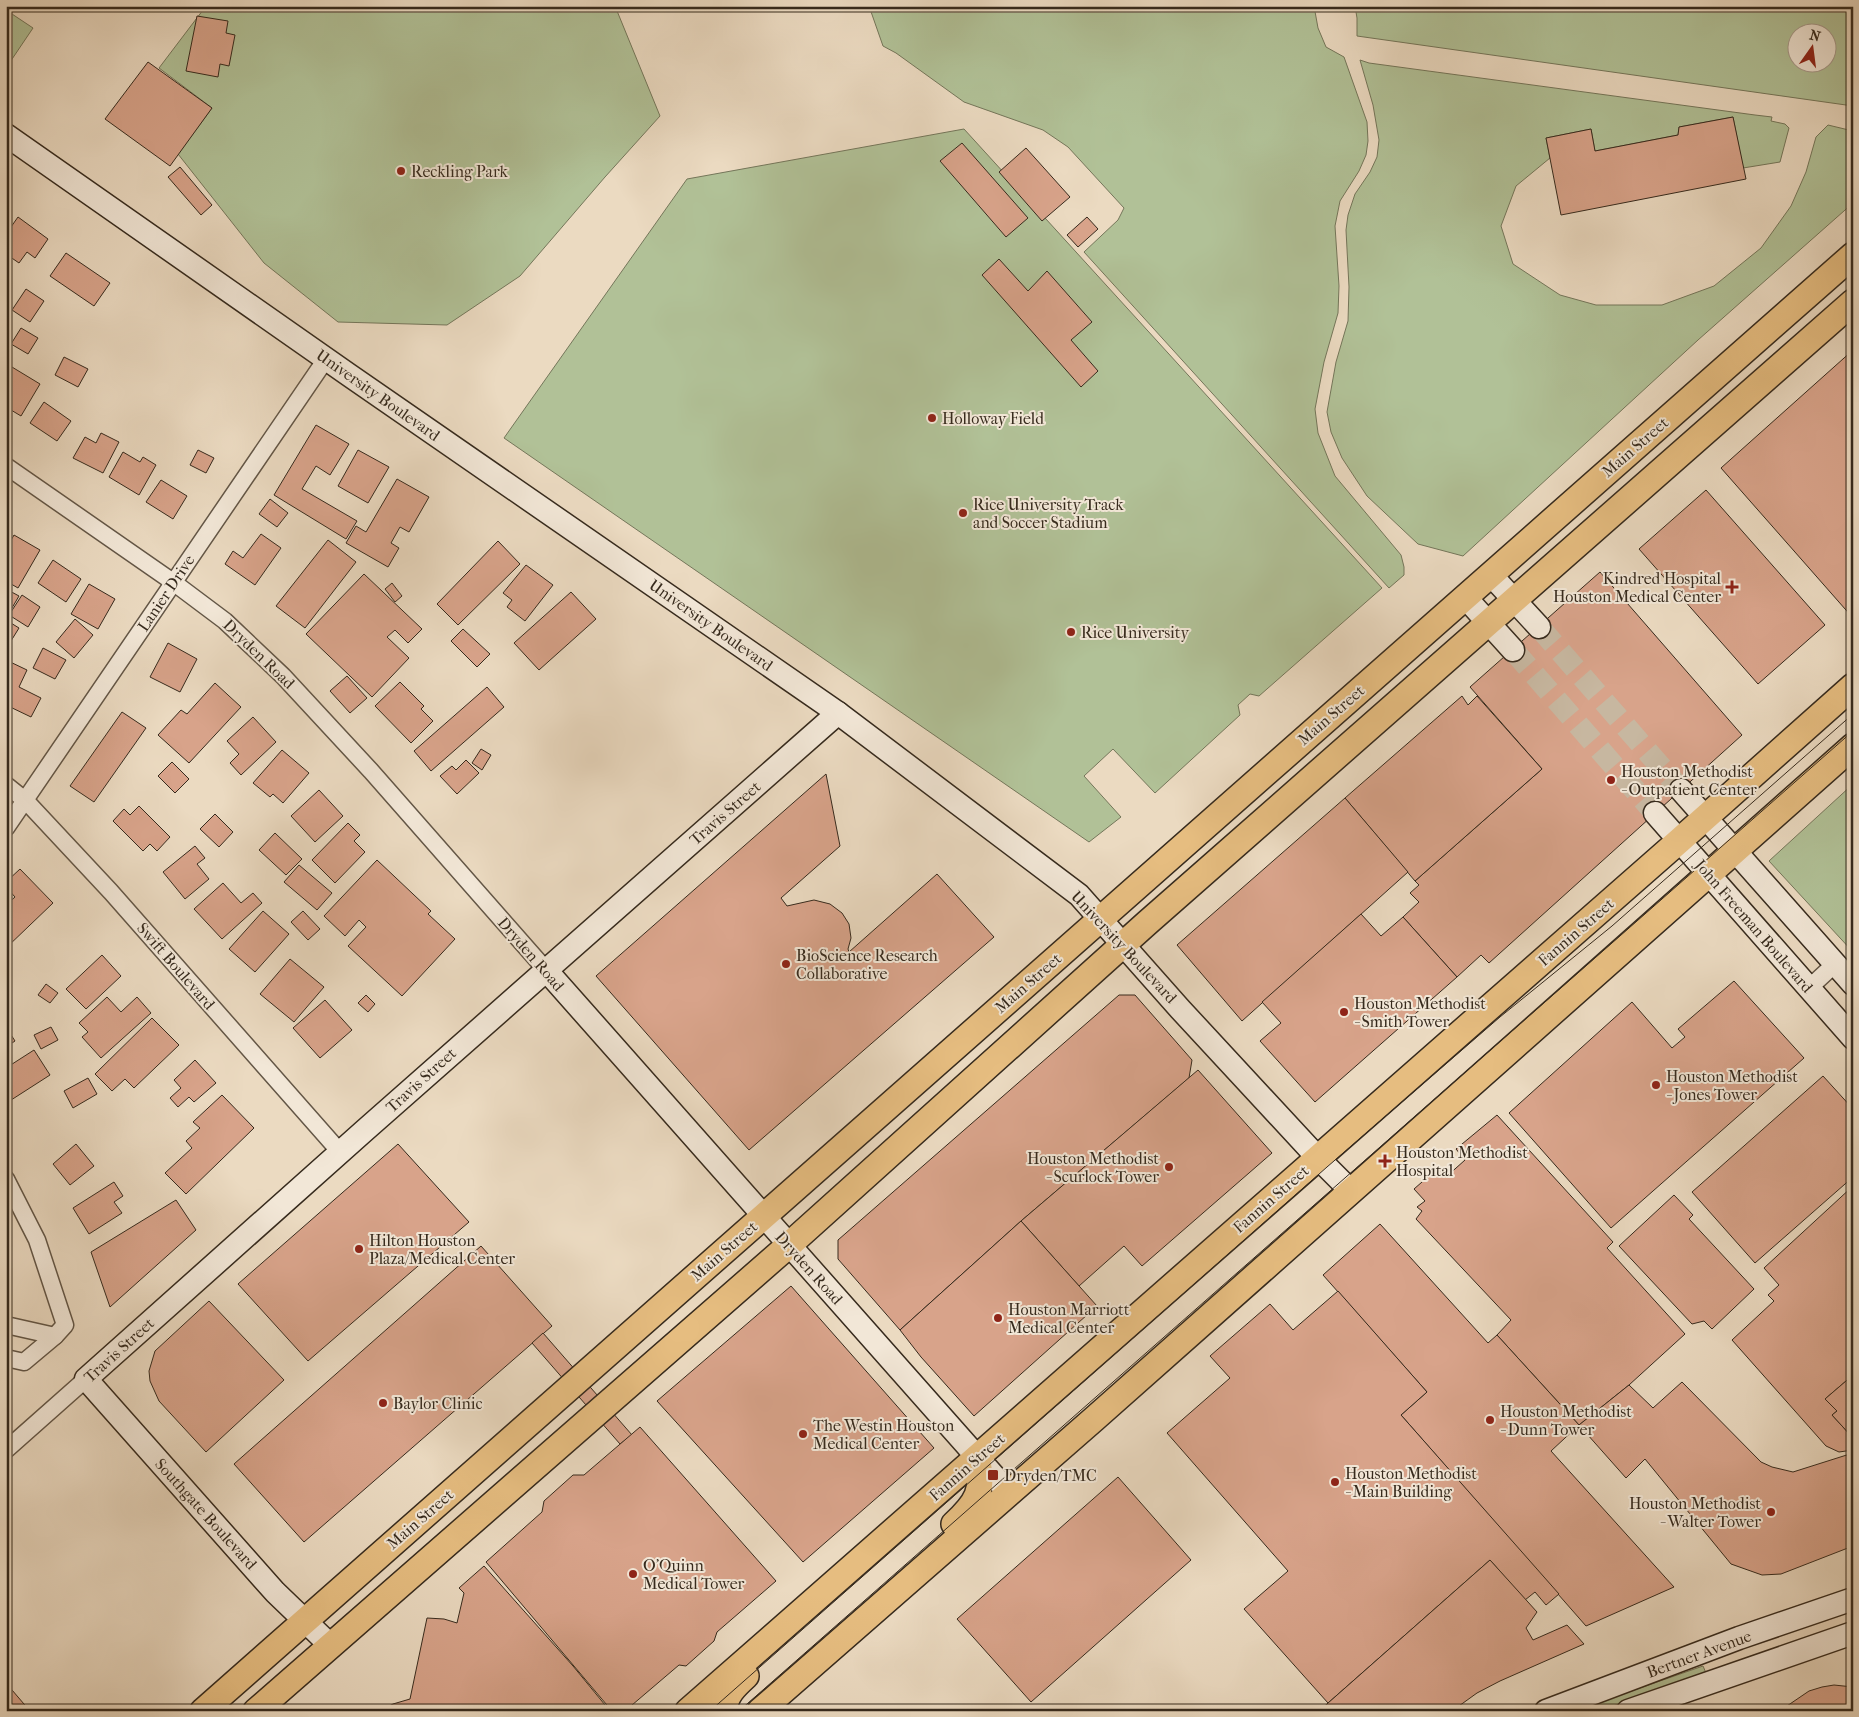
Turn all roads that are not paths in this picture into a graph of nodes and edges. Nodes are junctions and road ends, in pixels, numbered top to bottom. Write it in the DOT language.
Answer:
graph roads {
  1 [pos="6,135"];
  2 [pos="1853,255"];
  3 [pos="1853,302"];
  4 [pos="326,359"];
  5 [pos="6,466"];
  6 [pos="1491,575"];
  7 [pos="173,582"];
  8 [pos="1465,597"];
  9 [pos="1513,601"];
  10 [pos="1487,623"];
  11 [pos="1539,627"];
  12 [pos="1513,650"];
  13 [pos="1853,686"];
  14 [pos="838,713"];
  15 [pos="1853,746"];
  16 [pos="6,785"];
  17 [pos="1680,790"];
  18 [pos="26,801"];
  19 [pos="1654,813"];
  20 [pos="1705,818"];
  21 [pos="6,828"];
  22 [pos="1679,841"];
  23 [pos="1734,850"];
  24 [pos="1708,874"];
  25 [pos="1101,918"];
  26 [pos="1123,945"];
  27 [pos="1835,964"];
  28 [pos="546,970"];
  29 [pos="1853,984"];
  30 [pos="1809,988"];
  31 [pos="1853,1038"];
  32 [pos="340,1152"];
  33 [pos="1318,1158"];
  34 [pos="6,1179"];
  35 [pos="1350,1191"];
  36 [pos="763,1216"];
  37 [pos="789,1245"];
  38 [pos="6,1325"];
  39 [pos="55,1336"];
  40 [pos="6,1358"];
  41 [pos="86,1380"];
  42 [pos="6,1450"];
  43 [pos="977,1458"];
  44 [pos="1009,1494"];
  45 [pos="1853,1599"];
  46 [pos="876,1610"];
  47 [pos="305,1620"];
  48 [pos="786,1625"];
  49 [pos="1853,1633"];
  50 [pos="330,1645"];
  51 [pos="203,1711"];
  52 [pos="256,1711"];
  53 [pos="688,1711"];
  54 [pos="724,1711"];
  55 [pos="760,1711"];
  56 [pos="1546,1711"];
  57 [pos="1628,1711"];
  1 -- 4 [label="street, University Boulevard"];
  2 -- 6 [label="main road, Main Street"];
  3 -- 9 [label="main road"];
  4 -- 7 [label="street, Lanier Drive"];
  4 -- 14 [label="street, University Boulevard"];
  5 -- 7 [label="street, Dryden Road"];
  6 -- 8 [label="main road, Main Street"];
  6 -- 9 [label="street"];
  7 -- 18 [label="street, Lanier Drive"];
  7 -- 28 [label="street, Dryden Road"];
  8 -- 10 [label="street"];
  8 -- 25 [label="main road, Main Street"];
  9 -- 10 [label="main road"];
  9 -- 11 [label="street"];
  10 -- 12 [label="street"];
  10 -- 26 [label="main road"];
  13 -- 20 [label="main road, Fannin Street"];
  14 -- 25 [label="street, University Boulevard"];
  14 -- 28 [label="street, Travis Street"];
  15 -- 23 [label="main road"];
  16 -- 18 [label="street, Swift Boulevard"];
  17 -- 20 [label="street"];
  18 -- 21 [label="street, Lanier Drive"];
  18 -- 32 [label="street, Swift Boulevard"];
  19 -- 22 [label="street, John Freeman Boulevard"];
  20 -- 22 [label="main road, Fannin Street"];
  20 -- 23 [label="street"];
  22 -- 24 [label="street, John Freeman Boulevard"];
  22 -- 33 [label="main road, Fannin Street"];
  23 -- 24 [label="main road"];
  23 -- 27 [label="street"];
  24 -- 30 [label="street, John Freeman Boulevard"];
  24 -- 35 [label="main road"];
  25 -- 26 [label="street, University Boulevard"];
  25 -- 36 [label="main road, Main Street"];
  26 -- 33 [label="street, University Boulevard"];
  26 -- 37 [label="main road"];
  27 -- 29 [label="street"];
  27 -- 30 [label="street"];
  28 -- 32 [label="street, Travis Street"];
  28 -- 36 [label="street, Dryden Road"];
  30 -- 31 [label="street, John Freeman Boulevard"];
  32 -- 41 [label="street, Travis Street"];
  33 -- 35 [label="street, University Boulevard"];
  33 -- 43 [label="main road, Fannin Street"];
  34 -- 39 [label="street"];
  35 -- 44 [label="main road"];
  36 -- 37 [label="street, Dryden Road"];
  36 -- 47 [label="main road, Main Street"];
  37 -- 43 [label="street, Dryden Road"];
  37 -- 50 [label="main road"];
  38 -- 39 [label="street"];
  39 -- 40 [label="street"];
  41 -- 42 [label="street, Travis Street"];
  41 -- 47 [label="street, Southgate Boulevard"];
  43 -- 44 [label="street, Dryden Road"];
  43 -- 46 [label="main road"];
  43 -- 48 [label="main road, Fannin Street"];
  44 -- 46 [label="main road"];
  45 -- 56 [label="street, Bertner Avenue"];
  46 -- 55 [label="main road"];
  47 -- 50 [label="street, Southgate Boulevard"];
  47 -- 51 [label="main road, Main Street"];
  48 -- 53 [label="main road, Fannin Street"];
  48 -- 54 [label="main road"];
  49 -- 57 [label="street, Bertner Avenue"];
  50 -- 52 [label="main road"];
}
